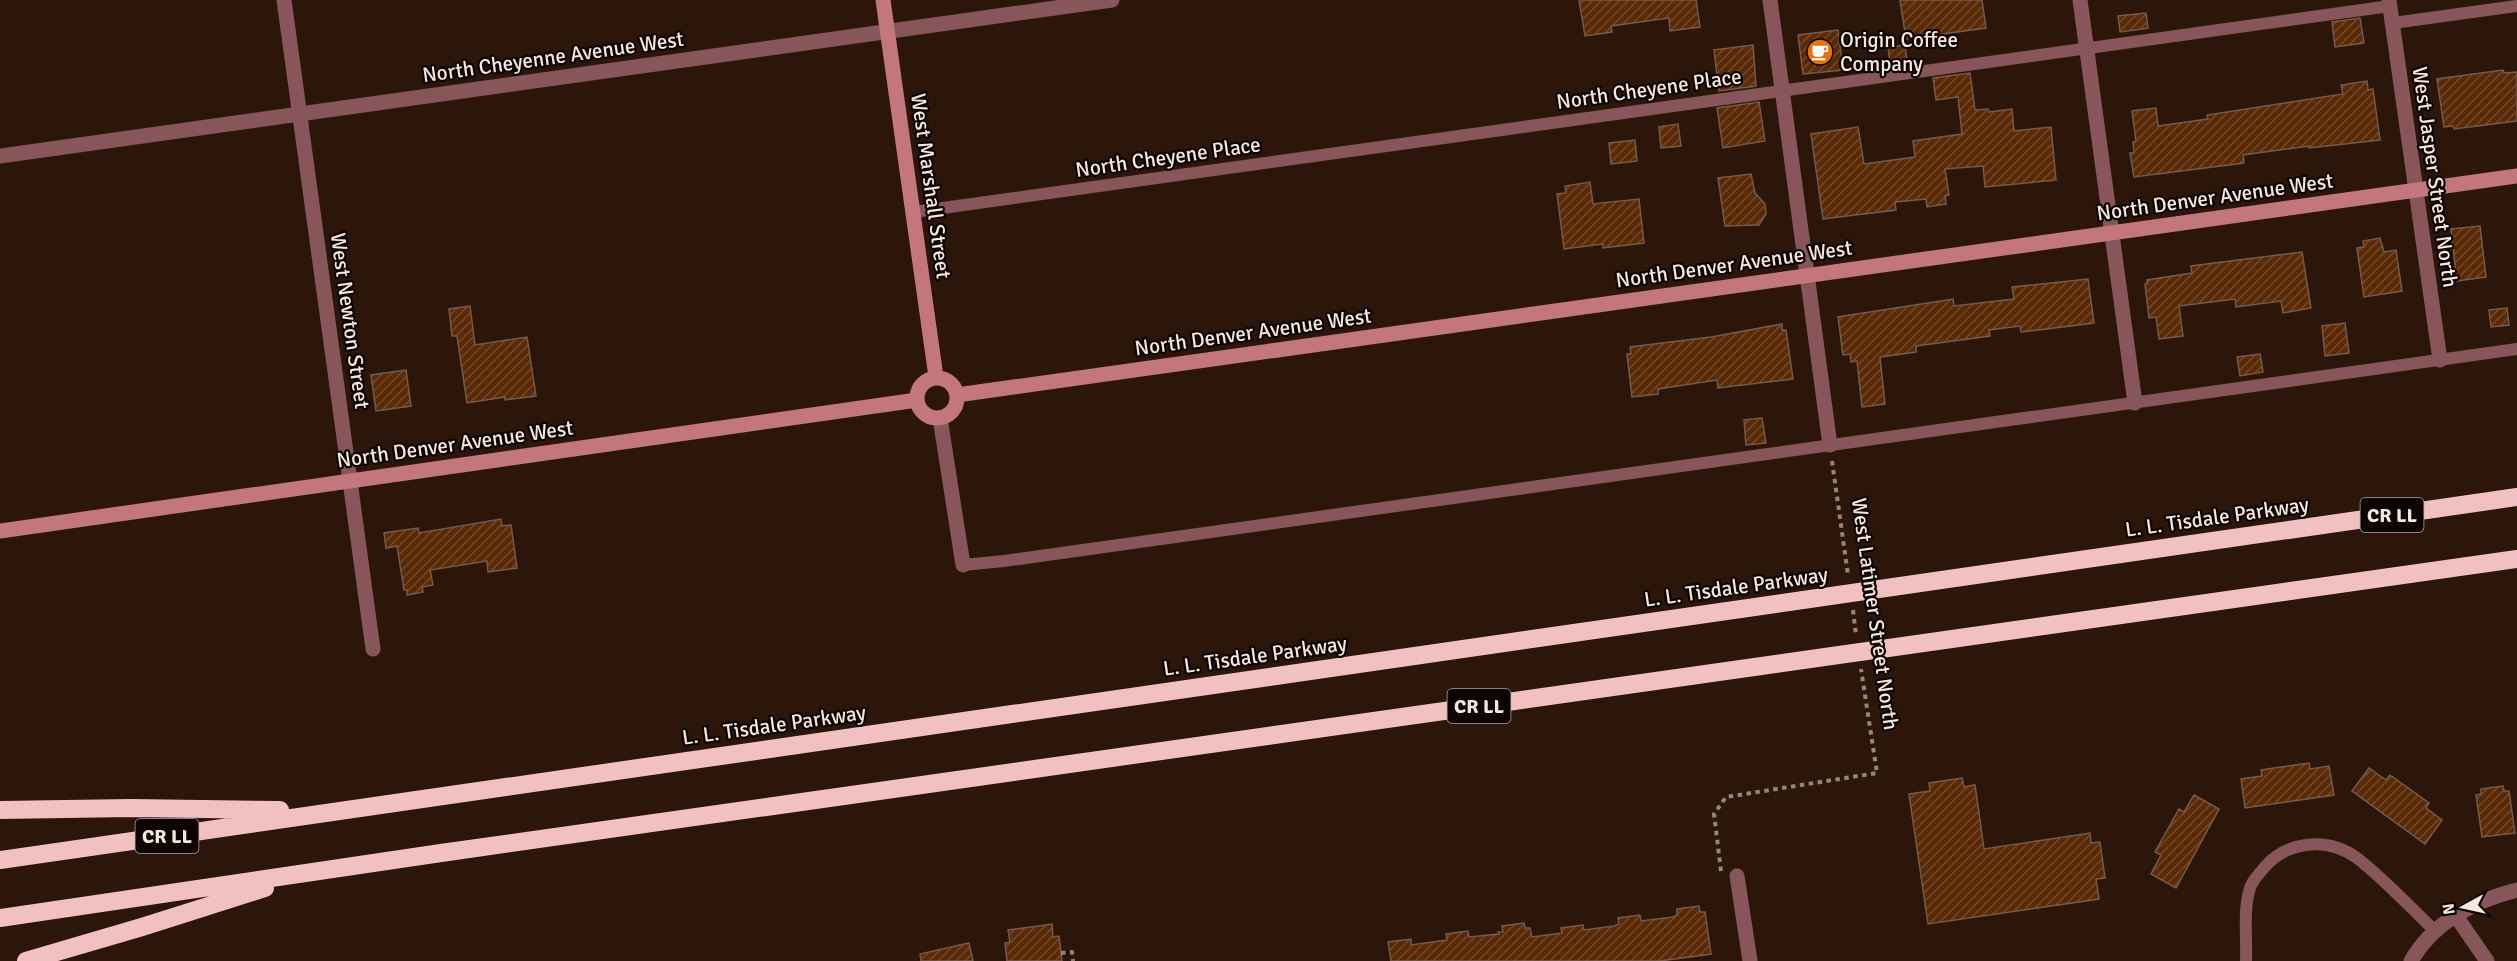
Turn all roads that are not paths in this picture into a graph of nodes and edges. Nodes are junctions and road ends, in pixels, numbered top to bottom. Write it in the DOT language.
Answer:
graph roads {
  1 [pos="284,0"];
  2 [pos="883,0"];
  3 [pos="1112,0"];
  4 [pos="1770,0"];
  5 [pos="2080,0"];
  6 [pos="2390,3"];
  7 [pos="2517,6"];
  8 [pos="2393,23"];
  9 [pos="887,32"];
  10 [pos="2087,46"];
  11 [pos="1782,90"];
  12 [pos="300,113"];
  13 [pos="0,156"];
  14 [pos="2517,176"];
  15 [pos="2416,190"];
  16 [pos="914,212"];
  17 [pos="2111,233"];
  18 [pos="1808,274"];
  19 [pos="2517,349"];
  20 [pos="2440,360"];
  21 [pos="936,377"];
  22 [pos="957,395"];
  23 [pos="917,400"];
  24 [pos="2135,403"];
  25 [pos="940,418"];
  26 [pos="1830,445"];
  27 [pos="351,479"];
  28 [pos="2517,497"];
  29 [pos="0,531"];
  30 [pos="2517,559"];
  31 [pos="963,565"];
  32 [pos="373,649"];
  33 [pos="0,810"];
  34 [pos="335,811"];
  35 [pos="0,860"];
  36 [pos="315,872"];
  37 [pos="1730,878"];
  38 [pos="2517,890"];
  39 [pos="2456,916"];
  40 [pos="0,918"];
  41 [pos="2434,930"];
  42 [pos="26,961"];
  43 [pos="1750,961"];
  44 [pos="2246,961"];
  45 [pos="2411,961"];
  46 [pos="2487,961"];
  1 -- 12 [label="street, West Newton Street"];
  2 -- 9 [label="street, West Marshall Street"];
  3 -- 9 [label="street, North Cheyenne Avenue West"];
  4 -- 11 [label="street"];
  5 -- 10 [label="street"];
  6 -- 8 [label="street, West Jasper Street North"];
  6 -- 10 [label="lane, North Cheyene Place"];
  7 -- 8 [label="lane"];
  8 -- 15 [label="street, West Jasper Street North"];
  9 -- 12 [label="street, North Cheyenne Avenue West"];
  9 -- 16 [label="street, West Marshall Street"];
  10 -- 11 [label="lane, North Cheyene Place"];
  10 -- 17 [label="street"];
  11 -- 16 [label="lane, North Cheyene Place"];
  11 -- 18 [label="street"];
  12 -- 13 [label="street, North Cheyenne Avenue West"];
  12 -- 27 [label="street, West Newton Street"];
  14 -- 15 [label="street, North Denver Avenue West"];
  15 -- 17 [label="street, North Denver Avenue West"];
  15 -- 20 [label="street, West Jasper Street North"];
  16 -- 21 [label="street, West Marshall Street"];
  17 -- 18 [label="street, North Denver Avenue West"];
  17 -- 24 [label="street"];
  18 -- 22 [label="street, North Denver Avenue West"];
  18 -- 26 [label="street"];
  19 -- 20 [label="lane"];
  20 -- 24 [label="lane"];
  21 -- 22 [label="street"];
  21 -- 23 [label="street"];
  22 -- 25 [label="street"];
  23 -- 25 [label="street"];
  23 -- 27 [label="street, North Denver Avenue West"];
  24 -- 26 [label="lane"];
  25 -- 31 [label="street"];
  26 -- 31 [label="lane"];
  27 -- 29 [label="street, North Denver Avenue West"];
  27 -- 32 [label="street, West Newton Street"];
  28 -- 34 [label="highway, L. L. Tisdale Parkway / CR LL"];
  30 -- 36 [label="highway, CR LL"];
  33 -- 34 [label="highway"];
  34 -- 35 [label="highway, L. L. Tisdale Parkway / CR LL"];
  36 -- 40 [label="highway, CR LL"];
  36 -- 42 [label="highway"];
  37 -- 43 [label="street"];
  38 -- 39 [label="street"];
  39 -- 41 [label="street"];
  39 -- 46 [label="street"];
  41 -- 44 [label="lane"];
  41 -- 45 [label="street"];
}
